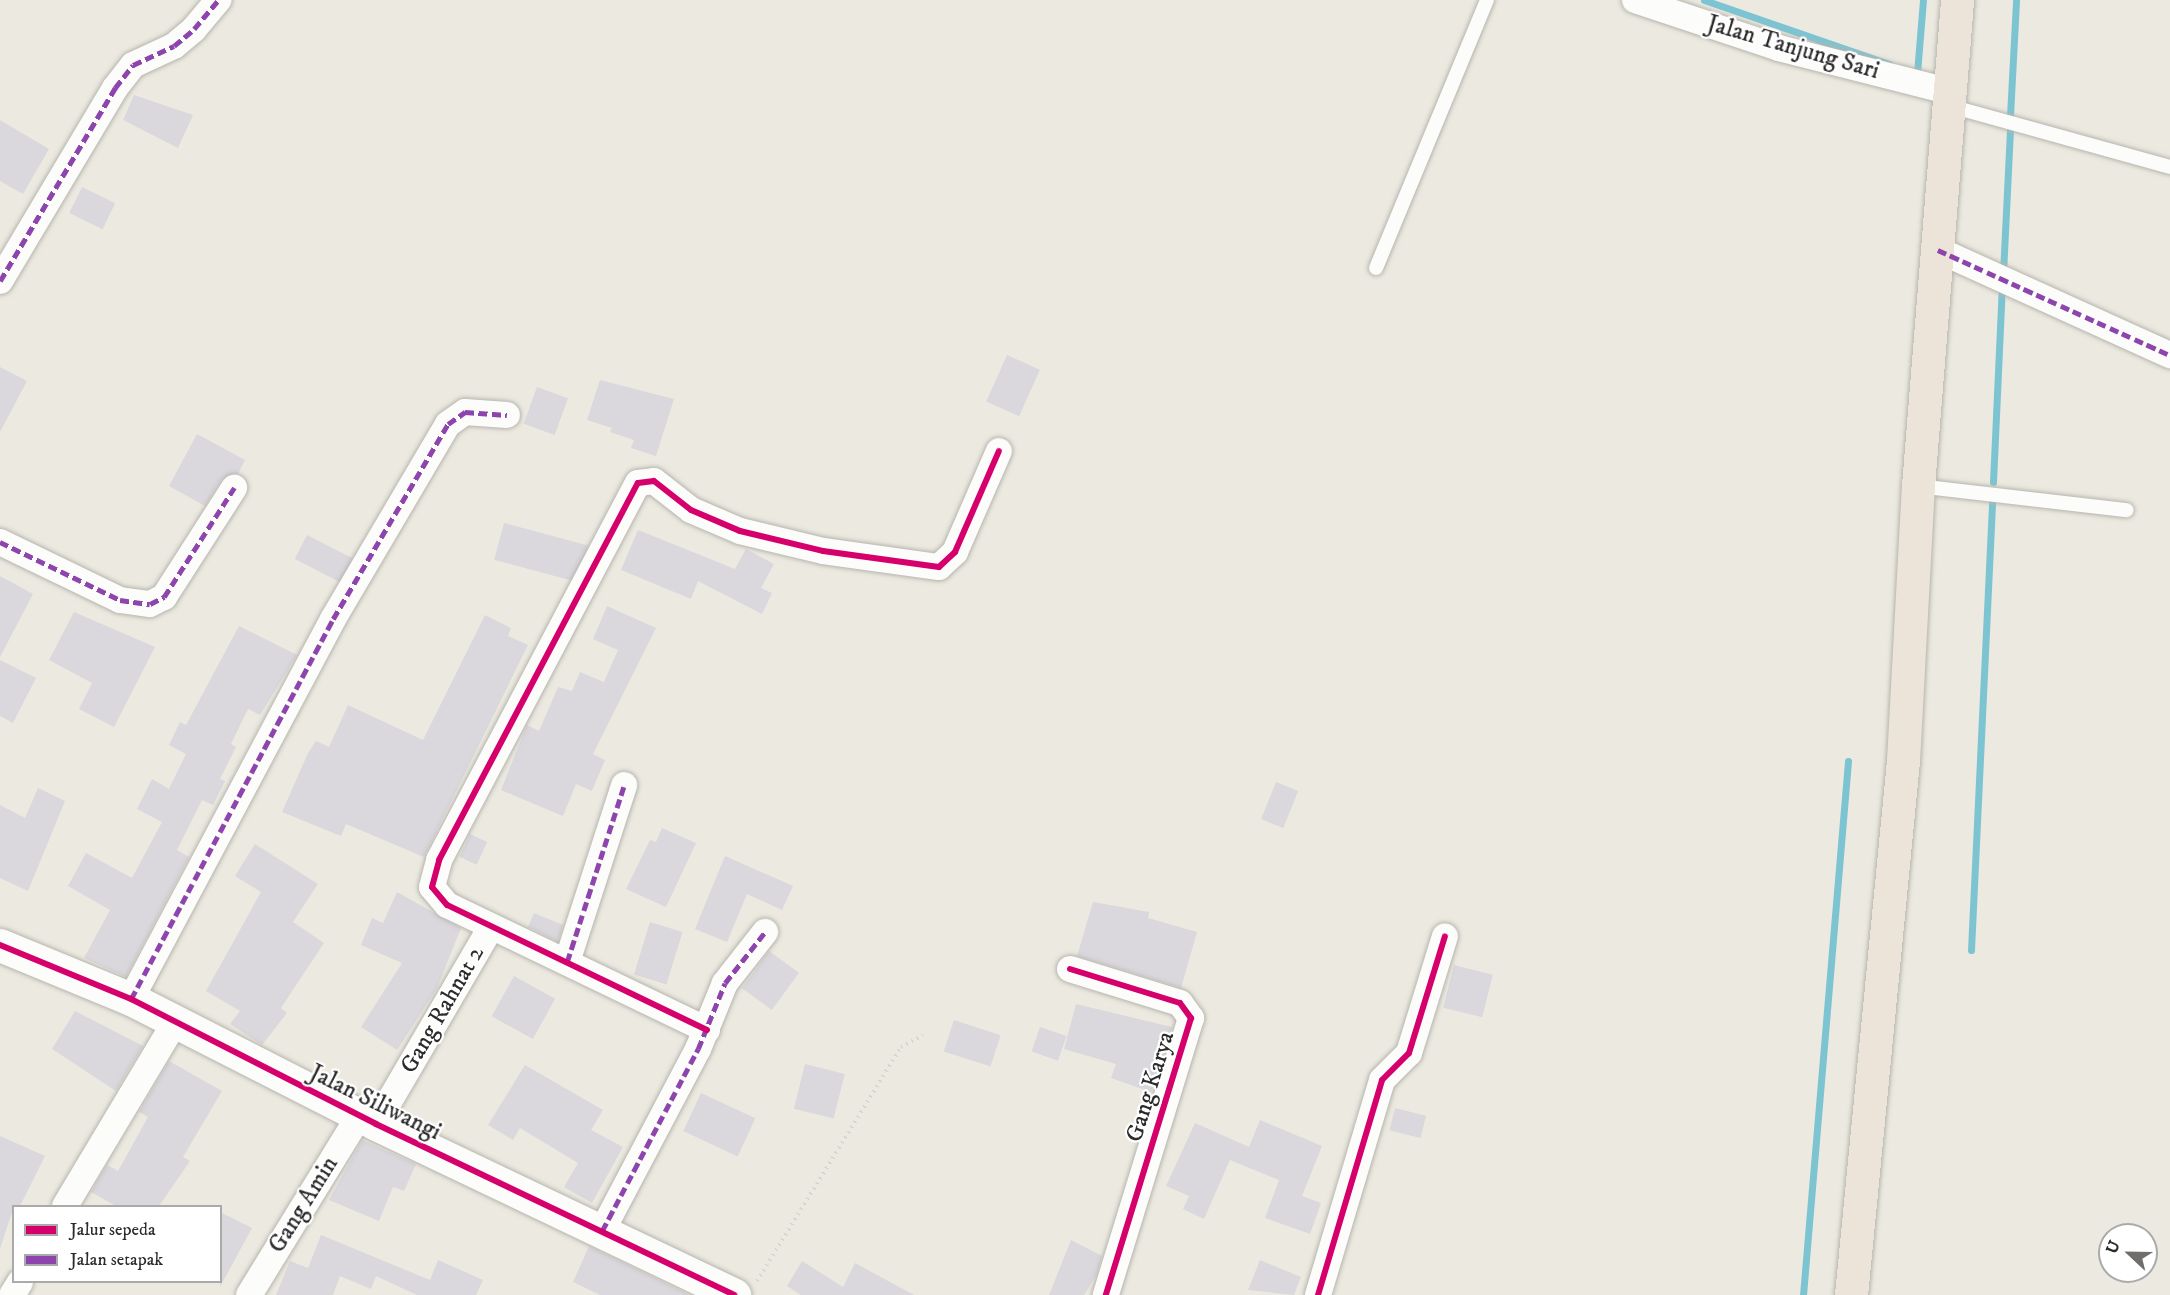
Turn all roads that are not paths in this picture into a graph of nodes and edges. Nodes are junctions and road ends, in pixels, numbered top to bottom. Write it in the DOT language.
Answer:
graph roads {
  1 [pos="218,0"];
  2 [pos="1487,0"];
  3 [pos="1635,0"];
  4 [pos="1957,0"];
  5 [pos="1951,99"];
  6 [pos="2170,166"];
  7 [pos="1938,250"];
  8 [pos="1376,268"];
  9 [pos="0,280"];
  10 [pos="2170,355"];
  11 [pos="507,415"];
  12 [pos="999,451"];
  13 [pos="1918,486"];
  14 [pos="234,488"];
  15 [pos="2127,510"];
  16 [pos="0,542"];
  17 [pos="624,785"];
  18 [pos="491,927"];
  19 [pos="765,932"];
  20 [pos="1445,936"];
  21 [pos="0,945"];
  22 [pos="567,962"];
  23 [pos="1070,969"];
  24 [pos="131,999"];
  25 [pos="174,1024"];
  26 [pos="707,1030"];
  27 [pos="367,1120"];
  28 [pos="66,1205"];
  29 [pos="602,1230"];
  30 [pos="744,1290"];
  31 [pos="249,1295"];
  32 [pos="1107,1295"];
  33 [pos="1318,1295"];
  34 [pos="1851,1295"];
  1 -- 9 [label="street"];
  2 -- 8 [label="lane"];
  3 -- 5 [label="street, Jalan Tanjung Sari"];
  4 -- 5 [label="main road"];
  5 -- 6 [label="lane"];
  5 -- 7 [label="main road"];
  7 -- 10 [label="street"];
  7 -- 13 [label="main road"];
  11 -- 24 [label="street"];
  12 -- 18 [label="street"];
  13 -- 15 [label="lane"];
  13 -- 34 [label="main road"];
  14 -- 16 [label="street"];
  17 -- 22 [label="street"];
  18 -- 22 [label="street"];
  18 -- 27 [label="street, Gang Rahnat 2"];
  19 -- 26 [label="street"];
  20 -- 33 [label="street"];
  21 -- 24 [label="street, Jalan Siliwangi"];
  22 -- 26 [label="street"];
  23 -- 32 [label="street, Gang Karya"];
  24 -- 25 [label="street, Jalan Siliwangi"];
  25 -- 27 [label="street, Jalan Siliwangi"];
  25 -- 28 [label="street"];
  26 -- 29 [label="street"];
  27 -- 29 [label="street, Jalan Siliwangi"];
  27 -- 31 [label="street, Gang Amin"];
  29 -- 30 [label="street, Jalan Siliwangi"];
}
